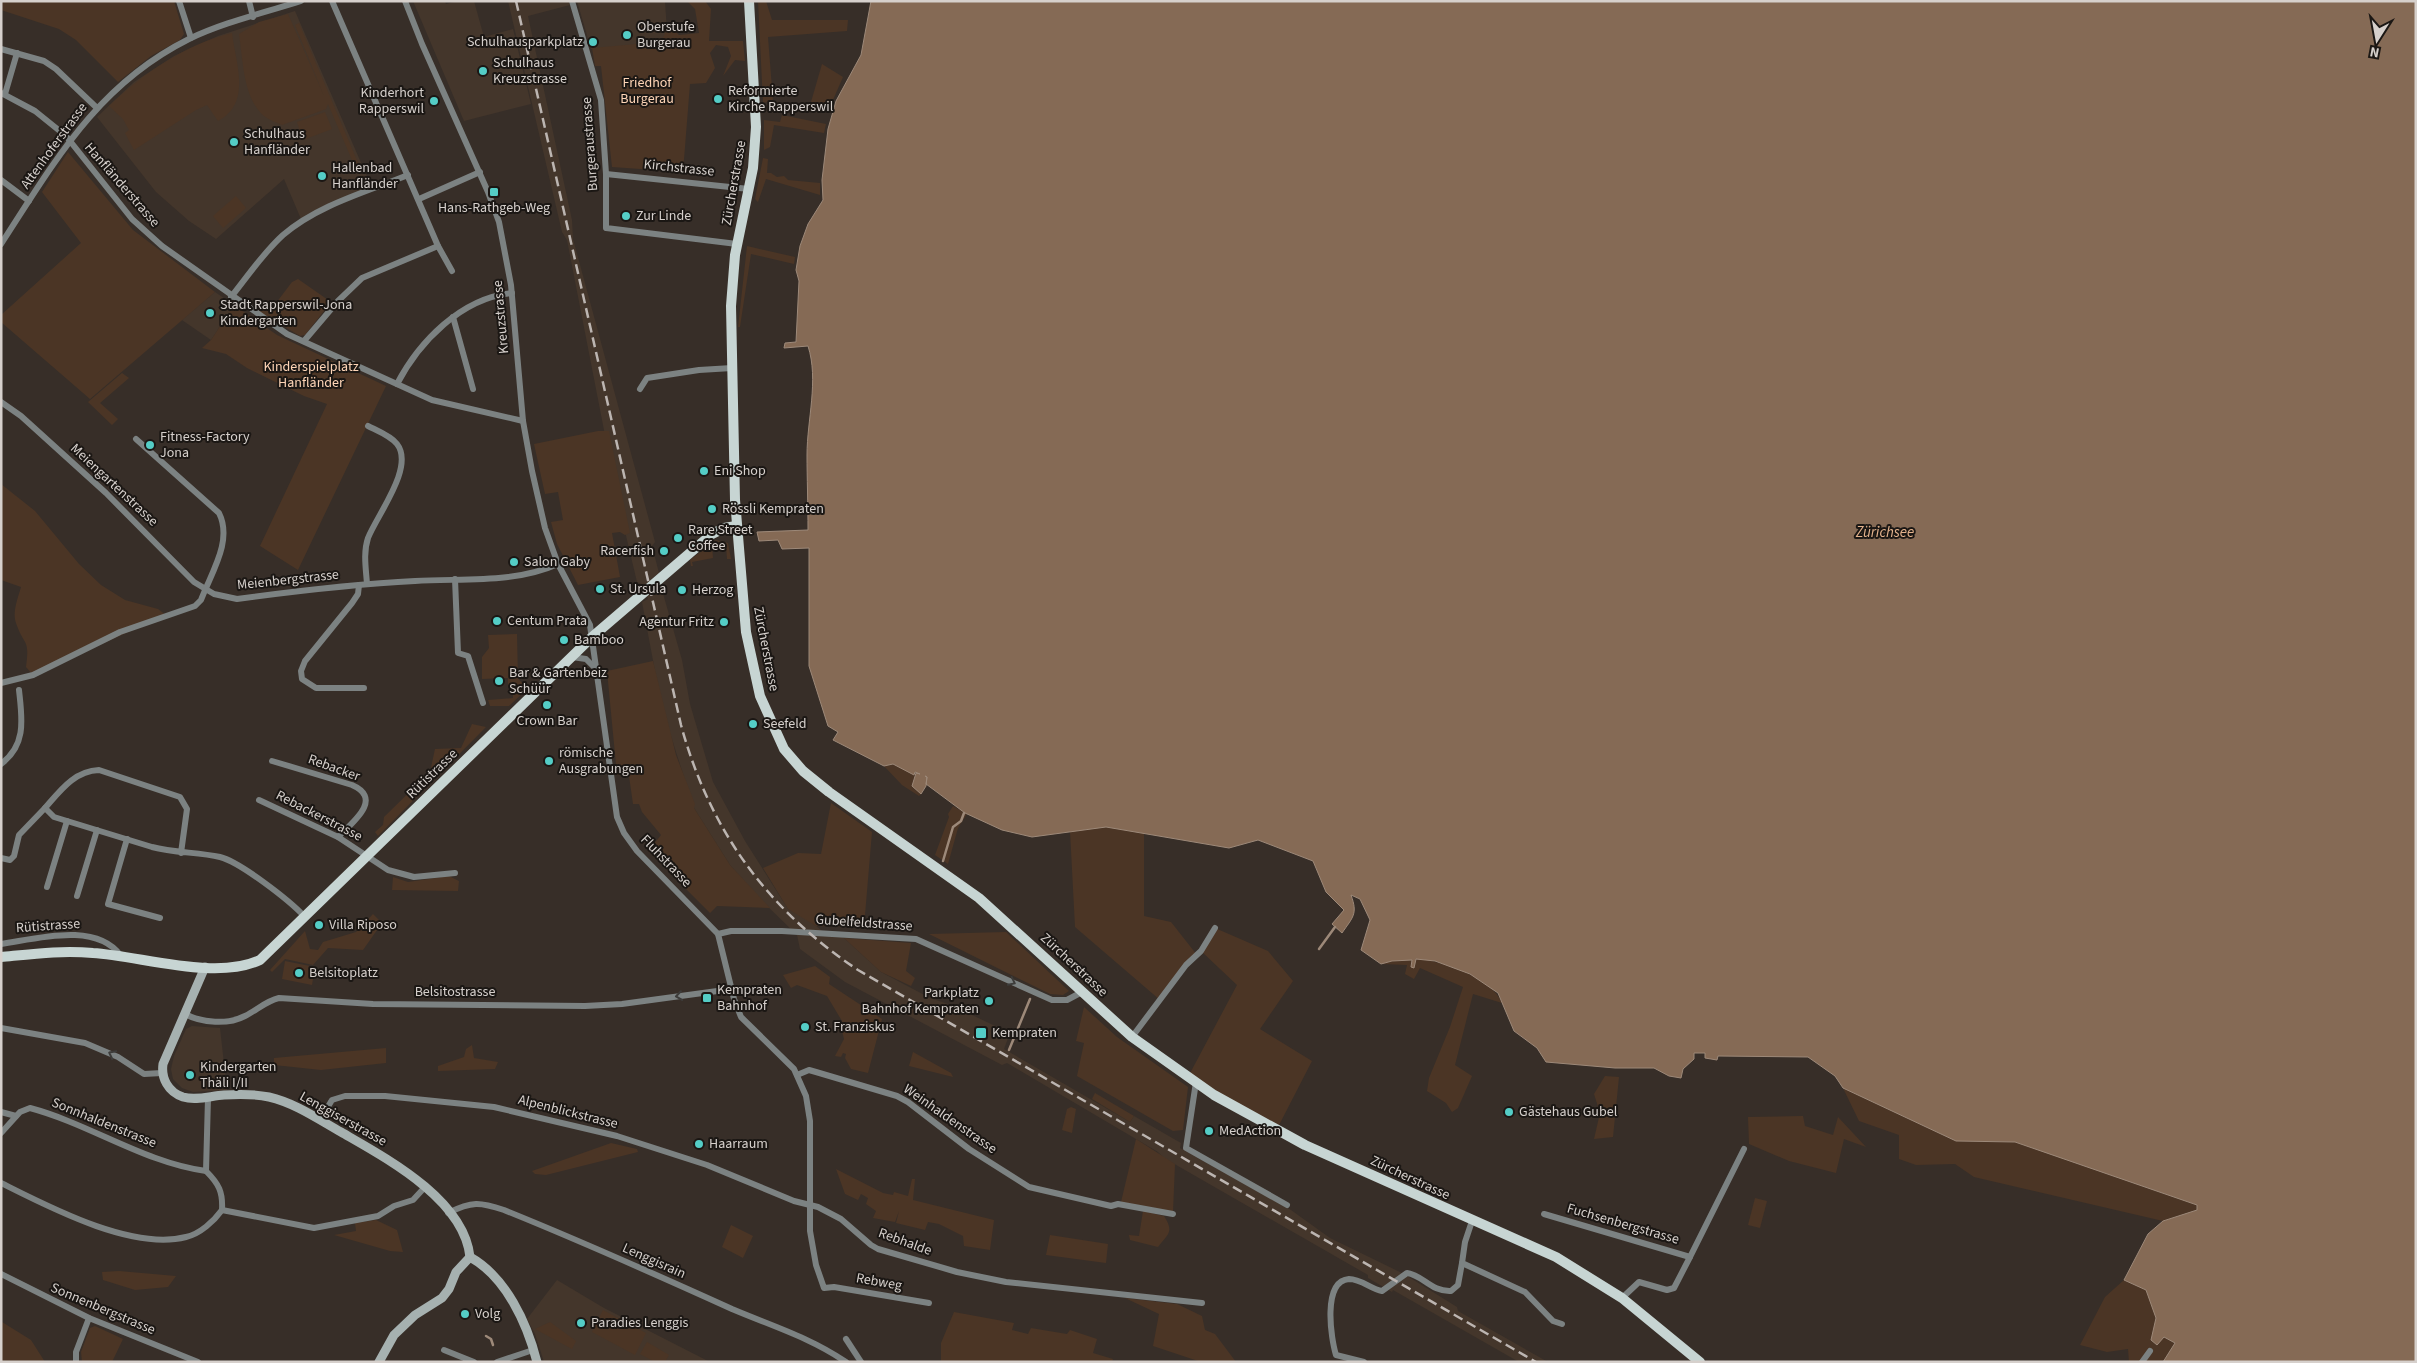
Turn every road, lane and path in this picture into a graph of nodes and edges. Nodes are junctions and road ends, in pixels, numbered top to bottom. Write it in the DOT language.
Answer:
graph roads {
  1 [pos="179,1"];
  2 [pos="249,1"];
  3 [pos="301,1"];
  4 [pos="332,1"];
  5 [pos="406,1"];
  6 [pos="572,1"];
  7 [pos="749,1"];
  8 [pos="253,17"];
  9 [pos="191,38"];
  10 [pos="1,49"];
  11 [pos="17,53"];
  12 [pos="3,94"];
  13 [pos="96,108"];
  14 [pos="69,141"];
  15 [pos="480,172"];
  16 [pos="606,174"];
  17 [pos="408,175"];
  18 [pos="1,180"];
  19 [pos="749,188"];
  20 [pos="419,199"];
  21 [pos="29,201"];
  22 [pos="1,244"];
  23 [pos="737,244"];
  24 [pos="438,246"];
  25 [pos="452,271"];
  26 [pos="512,293"];
  27 [pos="231,297"];
  28 [pos="453,317"];
  29 [pos="304,341"];
  30 [pos="732,368"];
  31 [pos="397,384"];
  32 [pos="473,389"];
  33 [pos="640,389"];
  34 [pos="1,402"];
  35 [pos="523,421"];
  36 [pos="368,426"];
  37 [pos="136,439"];
  38 [pos="736,526"];
  39 [pos="558,564"];
  40 [pos="455,579"];
  41 [pos="366,584"];
  42 [pos="359,585"];
  43 [pos="205,589"];
  44 [pos="592,637"];
  45 [pos="572,657"];
  46 [pos="596,669"];
  47 [pos="1,683"];
  48 [pos="364,688"];
  49 [pos="19,690"];
  50 [pos="483,703"];
  51 [pos="272,761"];
  52 [pos="1,764"];
  53 [pos="259,800"];
  54 [pos="45,808"];
  55 [pos="66,821"];
  56 [pos="96,830"];
  57 [pos="338,836"];
  58 [pos="126,839"];
  59 [pos="181,853"];
  60 [pos="367,855"];
  61 [pos="1,858"];
  62 [pos="455,873"];
  63 [pos="47,887"];
  64 [pos="77,896"];
  65 [pos="304,916"];
  66 [pos="160,918"];
  67 [pos="1215,928"];
  68 [pos="718,934"];
  69 [pos="1,944"];
  70 [pos="121,956"];
  71 [pos="1,957"];
  72 [pos="205,967"];
  73 [pos="732,989"];
  74 [pos="1082,992"];
  75 [pos="185,1014"];
  76 [pos="1,1028"];
  77 [pos="1132,1036"];
  78 [pos="162,1073"];
  79 [pos="797,1075"];
  80 [pos="1196,1082"];
  81 [pos="208,1098"];
  82 [pos="1,1112"];
  83 [pos="16,1116"];
  84 [pos="320,1120"];
  85 [pos="1,1133"];
  86 [pos="1744,1149"];
  87 [pos="206,1171"];
  88 [pos="1,1183"];
  89 [pos="426,1187"];
  90 [pos="810,1205"];
  91 [pos="1287,1205"];
  92 [pos="222,1210"];
  93 [pos="448,1213"];
  94 [pos="1173,1214"];
  95 [pos="1544,1214"];
  96 [pos="1472,1221"];
  97 [pos="470,1257"];
  98 [pos="1690,1257"];
  99 [pos="1462,1263"];
  100 [pos="1,1274"];
  101 [pos="1622,1298"];
  102 [pos="1202,1302"];
  103 [pos="928,1303"];
  104 [pos="89,1318"];
  105 [pos="1562,1324"];
  106 [pos="846,1339"];
  107 [pos="444,1350"];
  108 [pos="533,1350"];
  109 [pos="2150,1351"];
  110 [pos="76,1362"];
  111 [pos="198,1362"];
  112 [pos="380,1362"];
  113 [pos="474,1362"];
  114 [pos="496,1362"];
  115 [pos="537,1362"];
  116 [pos="846,1362"];
  117 [pos="861,1362"];
  118 [pos="1364,1362"];
  119 [pos="1700,1362"];
  120 [pos="2142,1362"];
  1 -- 9 [label="street"];
  2 -- 8 [label="street"];
  3 -- 8 [label="street, Attenhoferstrasse"];
  4 -- 17 [label="street"];
  5 -- 15 [label="street, Kreuzstrasse"];
  6 -- 16 [label="street, Burgeraustrasse"];
  7 -- 19 [label="main road, Zürcherstrasse"];
  8 -- 9 [label="street, Attenhoferstrasse"];
  9 -- 13 [label="street, Attenhoferstrasse"];
  10 -- 11 [label="street"];
  11 -- 12 [label="street, Hanfländerstrasse"];
  11 -- 13 [label="street"];
  12 -- 14 [label="street, Hanfländerstrasse"];
  13 -- 14 [label="street, Attenhoferstrasse"];
  14 -- 21 [label="street, Attenhoferstrasse"];
  14 -- 27 [label="street, Hanfländerstrasse"];
  15 -- 20 [label="street"];
  15 -- 26 [label="street, Kreuzstrasse"];
  16 -- 19 [label="street, Kirchstrasse"];
  16 -- 23 [label="street, Burgeraustrasse"];
  17 -- 20 [label="street"];
  17 -- 27 [label="street"];
  18 -- 21 [label="street"];
  19 -- 23 [label="main road, Zürcherstrasse"];
  20 -- 24 [label="street"];
  21 -- 22 [label="street, Attenhoferstrasse"];
  23 -- 30 [label="main road, Zürcherstrasse"];
  24 -- 25 [label="street"];
  24 -- 29 [label="street"];
  26 -- 28 [label="street"];
  26 -- 35 [label="street, Kreuzstrasse"];
  27 -- 29 [label="street, Hanfländerstrasse"];
  28 -- 31 [label="street"];
  28 -- 32 [label="street"];
  29 -- 31 [label="street, Hanfländerstrasse"];
  30 -- 33 [label="street"];
  30 -- 38 [label="main road, Zürcherstrasse"];
  31 -- 35 [label="street, Hanfländerstrasse"];
  34 -- 43 [label="street, Meiengartenstrasse"];
  35 -- 39 [label="street, Kreuzstrasse"];
  36 -- 41 [label="street"];
  37 -- 43 [label="street"];
  38 -- 44 [label="main road, Rütistrasse"];
  38 -- 74 [label="main road, Zürcherstrasse"];
  39 -- 40 [label="street, Meienbergstrasse"];
  39 -- 44 [label="street, Kreuzstrasse"];
  40 -- 41 [label="street, Meienbergstrasse"];
  40 -- 50 [label="street"];
  41 -- 42 [label="street, Meienbergstrasse"];
  42 -- 43 [label="street, Meienbergstrasse"];
  42 -- 48 [label="street"];
  43 -- 47 [label="street"];
  44 -- 45 [label="main road, Rütistrasse"];
  44 -- 46 [label="street, Fluhstrasse"];
  45 -- 46 [label="street"];
  45 -- 60 [label="main road, Rütistrasse"];
  46 -- 68 [label="street, Fluhstrasse"];
  49 -- 52 [label="street"];
  51 -- 57 [label="street, Rebacker"];
  53 -- 57 [label="street, Rebackerstrasse"];
  54 -- 55 [label="street"];
  54 -- 59 [label="street"];
  54 -- 61 [label="street"];
  55 -- 56 [label="street"];
  55 -- 63 [label="street"];
  56 -- 58 [label="street"];
  56 -- 64 [label="street"];
  57 -- 60 [label="street, Rebackerstrasse"];
  58 -- 59 [label="street"];
  58 -- 66 [label="street"];
  59 -- 65 [label="street"];
  60 -- 62 [label="street, Rebackerstrasse"];
  60 -- 65 [label="main road, Rütistrasse"];
  65 -- 72 [label="main road, Rütistrasse"];
  67 -- 77 [label="street"];
  68 -- 73 [label="street"];
  68 -- 74 [label="street, Gubelfeldstrasse, one-way"];
  69 -- 70 [label="street, Rütistrasse"];
  70 -- 71 [label="main road, Rütistrasse"];
  70 -- 72 [label="main road, Rütistrasse"];
  72 -- 75 [label="street"];
  73 -- 75 [label="street, Belsitostrasse, one-way"];
  73 -- 79 [label="street"];
  74 -- 77 [label="main road, Zürcherstrasse"];
  75 -- 78 [label="street"];
  78 -- 76 [label="street, one-way"];
  77 -- 80 [label="main road, Zürcherstrasse"];
  78 -- 81 [label="street, Lenggiserstrasse"];
  79 -- 90 [label="street"];
  79 -- 94 [label="street, Weinhaldenstrasse"];
  80 -- 91 [label="street"];
  80 -- 96 [label="main road, Zürcherstrasse"];
  81 -- 84 [label="street, Lenggiserstrasse"];
  81 -- 87 [label="street"];
  82 -- 83 [label="street"];
  83 -- 85 [label="street"];
  83 -- 87 [label="street, Sonnhaldenstrasse"];
  84 -- 89 [label="street, Lenggiserstrasse"];
  84 -- 90 [label="street, Alpenblickstrasse"];
  86 -- 98 [label="street"];
  87 -- 92 [label="street"];
  88 -- 92 [label="street"];
  89 -- 92 [label="street"];
  89 -- 93 [label="street, Lenggiserstrasse"];
  90 -- 102 [label="street, Rebhalde"];
  90 -- 103 [label="street, Rebweg"];
  93 -- 97 [label="street, Lenggiserstrasse"];
  93 -- 116 [label="street, Lenggisrain"];
  95 -- 98 [label="street, Fuchsenbergstrasse"];
  96 -- 99 [label="street"];
  96 -- 101 [label="main road, Zürcherstrasse"];
  97 -- 108 [label="street"];
  97 -- 112 [label="street"];
  98 -- 101 [label="street, Fuchsenbergstrasse"];
  99 -- 105 [label="street"];
  99 -- 118 [label="street"];
  100 -- 104 [label="street, Sonnenbergstrasse"];
  101 -- 119 [label="main road, Zürcherstrasse"];
  104 -- 110 [label="street"];
  104 -- 111 [label="street, Sonnenbergstrasse"];
  106 -- 117 [label="street"];
  107 -- 113 [label="street"];
  108 -- 114 [label="street"];
  108 -- 115 [label="street"];
  109 -- 120 [label="street"];
}
